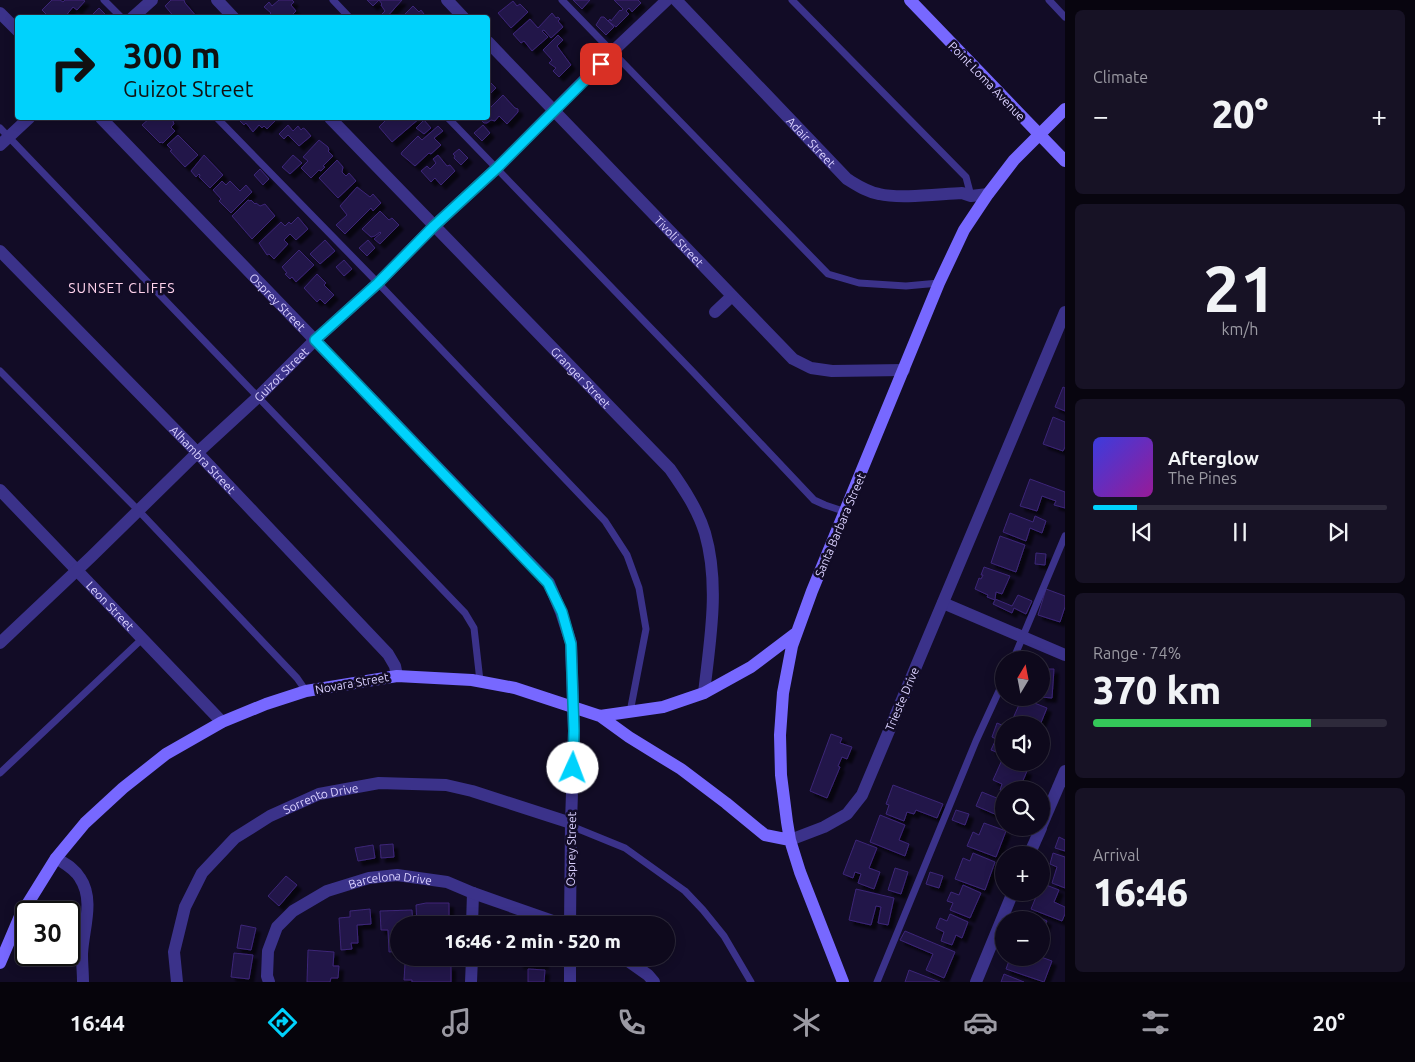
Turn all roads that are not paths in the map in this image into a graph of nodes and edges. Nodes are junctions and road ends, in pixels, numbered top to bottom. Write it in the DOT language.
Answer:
graph roads {
  1 [pos="104,0"];
  2 [pos="152,0"];
  3 [pos="217,0"];
  4 [pos="333,0"];
  5 [pos="447,0"];
  6 [pos="562,0"];
  7 [pos="667,0"];
  8 [pos="676,0"];
  9 [pos="792,0"];
  10 [pos="910,0"];
  11 [pos="1049,0"];
  12 [pos="0,13"];
  13 [pos="119,15"];
  14 [pos="135,15"];
  15 [pos="231,15"];
  16 [pos="347,15"];
  17 [pos="461,15"];
  18 [pos="1065,16"];
  19 [pos="15,28"];
  20 [pos="490,44"];
  21 [pos="612,52"];
  22 [pos="1065,109"];
  23 [pos="553,110"];
  24 [pos="26,120"];
  25 [pos="103,120"];
  26 [pos="219,120"];
  27 [pos="332,120"];
  28 [pos="450,120"];
  29 [pos="1039,134"];
  30 [pos="3,137"];
  31 [pos="1065,161"];
  32 [pos="497,168"];
  33 [pos="988,194"];
  34 [pos="971,196"];
  35 [pos="434,226"];
  36 [pos="0,252"];
  37 [pos="378,283"];
  38 [pos="939,283"];
  39 [pos="732,296"];
  40 [pos="715,312"];
  41 [pos="1065,312"];
  42 [pos="315,340"];
  43 [pos="904,370"];
  44 [pos="0,371"];
  45 [pos="258,398"];
  46 [pos="197,453"];
  47 [pos="0,490"];
  48 [pos="138,510"];
  49 [pos="846,512"];
  50 [pos="1065,536"];
  51 [pos="77,570"];
  52 [pos="943,603"];
  53 [pos="796,633"];
  54 [pos="1023,637"];
  55 [pos="142,638"];
  56 [pos="0,643"];
  57 [pos="1017,651"];
  58 [pos="1065,655"];
  59 [pos="397,676"];
  60 [pos="480,681"];
  61 [pos="306,691"];
  62 [pos="704,693"];
  63 [pos="995,700"];
  64 [pos="572,707"];
  65 [pos="630,712"];
  66 [pos="600,716"];
  67 [pos="222,722"];
  68 [pos="1065,771"];
  69 [pos="0,773"];
  70 [pos="1050,806"];
  71 [pos="571,824"];
  72 [pos="790,840"];
  73 [pos="56,858"];
  74 [pos="473,893"];
  75 [pos="1010,901"];
  76 [pos="472,916"];
  77 [pos="538,916"];
  78 [pos="570,916"];
  79 [pos="0,963"];
  80 [pos="472,966"];
  81 [pos="570,966"];
  82 [pos="635,966"];
  83 [pos="83,982"];
  84 [pos="177,982"];
  85 [pos="269,982"];
  86 [pos="471,982"];
  87 [pos="570,982"];
  88 [pos="654,982"];
  89 [pos="750,982"];
  90 [pos="844,982"];
  91 [pos="878,982"];
  92 [pos="976,982"];
  1 -- 13 [label="lane"];
  2 -- 14 [label="street"];
  3 -- 15 [label="street"];
  4 -- 16 [label="lane"];
  5 -- 17 [label="street"];
  6 -- 21 [label="lane"];
  7 -- 21 [label="street, Guizot Street"];
  8 -- 34 [label="street, Adair Street"];
  9 -- 34 [label="lane"];
  10 -- 29 [label="street, Point Loma Avenue"];
  11 -- 18 [label="lane"];
  12 -- 19 [label="street"];
  20 -- 23 [label="street, Tivoli Street"];
  21 -- 23 [label="street, Guizot Street"];
  21 -- 38 [label="lane"];
  22 -- 29 [label="street, Santa Barbara Street"];
  23 -- 32 [label="street, Guizot Street"];
  23 -- 39 [label="street, Tivoli Street"];
  24 -- 30 [label="street"];
  25 -- 42 [label="street, Osprey Street"];
  26 -- 37 [label="lane"];
  27 -- 35 [label="street, Granger Street"];
  28 -- 32 [label="lane"];
  29 -- 31 [label="street, Point Loma Avenue"];
  29 -- 33 [label="street, Santa Barbara Street"];
  30 -- 45 [label="lane"];
  32 -- 35 [label="street, Guizot Street"];
  32 -- 49 [label="lane"];
  33 -- 34 [label="street, Adair Street"];
  33 -- 38 [label="street, Santa Barbara Street"];
  35 -- 37 [label="street, Guizot Street"];
  35 -- 62 [label="street, Granger Street"];
  36 -- 46 [label="street, Alhambra Street"];
  37 -- 42 [label="street, Guizot Street"];
  37 -- 65 [label="lane"];
  38 -- 43 [label="street, Santa Barbara Street"];
  39 -- 40 [label="street"];
  39 -- 43 [label="street, Tivoli Street"];
  41 -- 52 [label="street, Trieste Drive"];
  42 -- 45 [label="street, Guizot Street"];
  42 -- 64 [label="street, Osprey Street"];
  43 -- 49 [label="street, Santa Barbara Street"];
  44 -- 48 [label="lane"];
  45 -- 46 [label="street, Guizot Street"];
  45 -- 60 [label="lane"];
  46 -- 48 [label="street, Guizot Street"];
  46 -- 59 [label="street, Alhambra Street"];
  47 -- 51 [label="street, Leon Street"];
  48 -- 51 [label="street, Guizot Street"];
  48 -- 61 [label="lane"];
  49 -- 53 [label="street, Santa Barbara Street"];
  50 -- 54 [label="lane"];
  51 -- 55 [label="street, Leon Street"];
  51 -- 56 [label="street, Guizot Street"];
  52 -- 54 [label="street"];
  52 -- 72 [label="street, Trieste Drive"];
  53 -- 62 [label="street, Novara Street"];
  53 -- 72 [label="street, Santa Barbara Street"];
  54 -- 57 [label="lane"];
  54 -- 58 [label="street"];
  55 -- 67 [label="street, Leon Street"];
  55 -- 69 [label="lane"];
  59 -- 60 [label="street, Novara Street"];
  59 -- 61 [label="street, Novara Street"];
  60 -- 64 [label="street, Novara Street"];
  61 -- 67 [label="street, Novara Street"];
  62 -- 65 [label="street, Novara Street"];
  63 -- 91 [label="lane"];
  64 -- 66 [label="street, Novara Street"];
  64 -- 71 [label="street, Osprey Street"];
  65 -- 66 [label="street, Novara Street"];
  66 -- 72 [label="street"];
  67 -- 73 [label="street, Novara Street"];
  68 -- 70 [label="street"];
  71 -- 78 [label="street, Osprey Street"];
  71 -- 84 [label="street, Sorrento Drive"];
  71 -- 89 [label="lane"];
  72 -- 90 [label="street, Santa Barbara Street"];
  73 -- 79 [label="street, Novara Street"];
  73 -- 83 [label="street"];
  74 -- 76 [label="street"];
  74 -- 77 [label="street, Barcelona Drive"];
  74 -- 85 [label="street, Barcelona Drive"];
  75 -- 92 [label="street"];
  80 -- 86 [label="street"];
  81 -- 87 [label="street"];
  82 -- 88 [label="street"];
}
